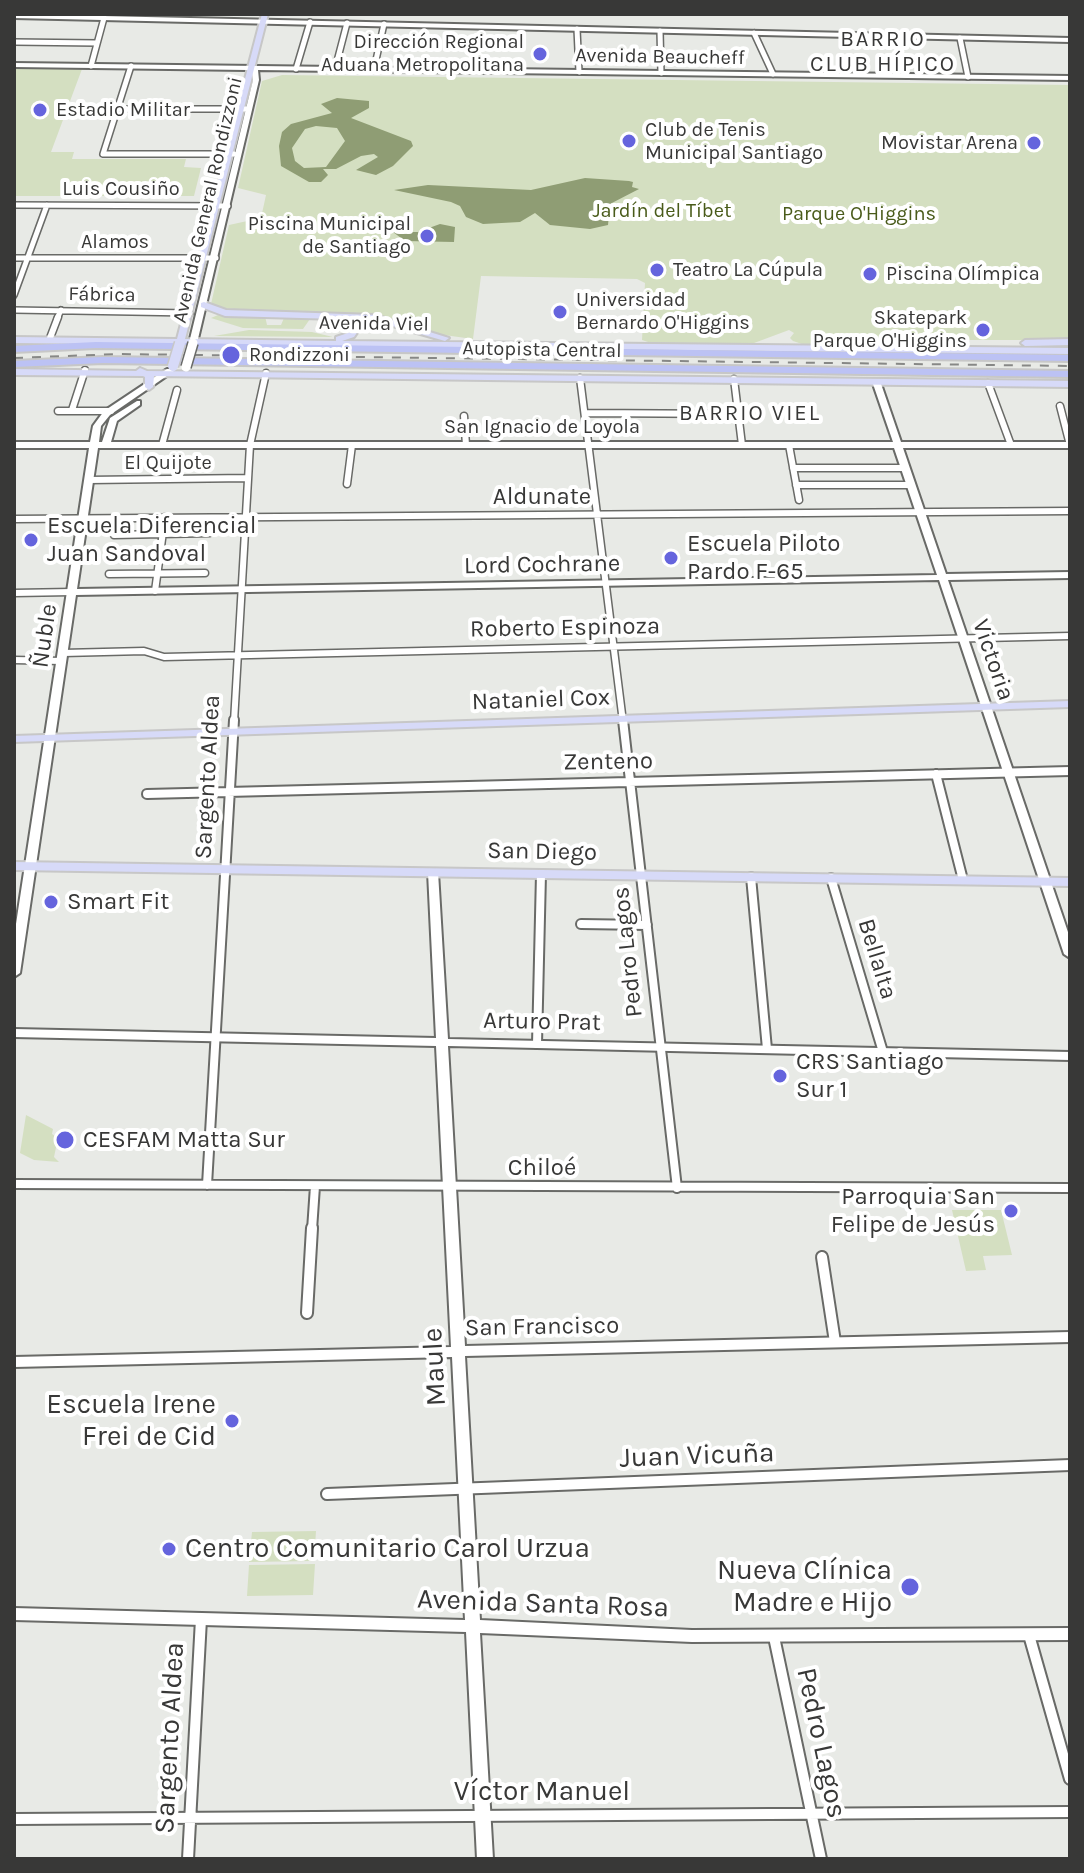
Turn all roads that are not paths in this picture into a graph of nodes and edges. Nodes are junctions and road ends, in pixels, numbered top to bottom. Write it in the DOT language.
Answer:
graph roads {
  1 [pos="14,16"];
  2 [pos="139,16"];
  3 [pos="199,17"];
  4 [pos="104,18"];
  5 [pos="264,18"];
  6 [pos="310,22"];
  7 [pos="347,23"];
  8 [pos="384,24"];
  9 [pos="577,29"];
  10 [pos="660,31"];
  11 [pos="754,33"];
  12 [pos="960,38"];
  13 [pos="1070,40"];
  14 [pos="14,42"];
  15 [pos="97,43"];
  16 [pos="14,65"];
  17 [pos="91,66"];
  18 [pos="131,66"];
  19 [pos="249,68"];
  20 [pos="287,69"];
  21 [pos="296,69"];
  22 [pos="335,69"];
  23 [pos="374,69"];
  24 [pos="579,72"];
  25 [pos="661,73"];
  26 [pos="773,74"];
  27 [pos="968,77"];
  28 [pos="1070,78"];
  29 [pos="256,80"];
  30 [pos="117,109"];
  31 [pos="239,109"];
  32 [pos="249,109"];
  33 [pos="229,154"];
  34 [pos="239,154"];
  35 [pos="14,205"];
  36 [pos="47,205"];
  37 [pos="217,206"];
  38 [pos="228,206"];
  39 [pos="14,258"];
  40 [pos="28,258"];
  41 [pos="205,258"];
  42 [pos="216,258"];
  43 [pos="14,295"];
  44 [pos="204,305"];
  45 [pos="14,310"];
  46 [pos="61,310"];
  47 [pos="190,313"];
  48 [pos="225,313"];
  49 [pos="335,316"];
  50 [pos="199,320"];
  51 [pos="332,341"];
  52 [pos="50,342"];
  53 [pos="181,342"];
  54 [pos="194,342"];
  55 [pos="1070,342"];
  56 [pos="468,343"];
  57 [pos="14,345"];
  58 [pos="600,346"];
  59 [pos="862,350"];
  60 [pos="1070,351"];
  61 [pos="497,352"];
  62 [pos="1070,358"];
  63 [pos="14,364"];
  64 [pos="483,367"];
  65 [pos="171,369"];
  66 [pos="184,369"];
  67 [pos="85,370"];
  68 [pos="140,371"];
  69 [pos="14,372"];
  70 [pos="266,373"];
  71 [pos="1070,374"];
  72 [pos="580,378"];
  73 [pos="665,378"];
  74 [pos="734,379"];
  75 [pos="876,381"];
  76 [pos="988,383"];
  77 [pos="1070,384"];
  78 [pos="149,387"];
  79 [pos="177,390"];
  80 [pos="1060,406"];
  81 [pos="72,410"];
  82 [pos="58,411"];
  83 [pos="111,411"];
  84 [pos="586,413"];
  85 [pos="738,414"];
  86 [pos="464,416"];
  87 [pos="14,445"];
  88 [pos="94,445"];
  89 [pos="106,445"];
  90 [pos="162,445"];
  91 [pos="250,445"];
  92 [pos="352,445"];
  93 [pos="466,445"];
  94 [pos="591,445"];
  95 [pos="742,445"];
  96 [pos="789,445"];
  97 [pos="898,445"];
  98 [pos="1011,445"];
  99 [pos="1070,445"];
  100 [pos="793,468"];
  101 [pos="906,468"];
  102 [pos="248,478"];
  103 [pos="89,480"];
  104 [pos="347,484"];
  105 [pos="796,485"];
  106 [pos="912,485"];
  107 [pos="799,500"];
  108 [pos="1070,511"];
  109 [pos="921,512"];
  110 [pos="599,515"];
  111 [pos="165,517"];
  112 [pos="246,517"];
  113 [pos="83,518"];
  114 [pos="14,519"];
  115 [pos="210,533"];
  116 [pos="163,534"];
  117 [pos="114,535"];
  118 [pos="158,573"];
  119 [pos="205,573"];
  120 [pos="109,574"];
  121 [pos="1070,575"];
  122 [pos="944,577"];
  123 [pos="606,584"];
  124 [pos="241,590"];
  125 [pos="155,591"];
  126 [pos="72,592"];
  127 [pos="14,593"];
  128 [pos="1070,636"];
  129 [pos="964,638"];
  130 [pos="614,647"];
  131 [pos="237,656"];
  132 [pos="63,657"];
  133 [pos="14,660"];
  134 [pos="1070,704"];
  135 [pos="988,707"];
  136 [pos="623,719"];
  137 [pos="233,732"];
  138 [pos="51,738"];
  139 [pos="14,739"];
  140 [pos="1070,771"];
  141 [pos="1010,772"];
  142 [pos="936,774"];
  143 [pos="630,781"];
  144 [pos="229,791"];
  145 [pos="147,794"];
  146 [pos="14,866"];
  147 [pos="31,866"];
  148 [pos="224,869"];
  149 [pos="433,872"];
  150 [pos="541,874"];
  151 [pos="642,875"];
  152 [pos="751,877"];
  153 [pos="831,878"];
  154 [pos="963,880"];
  155 [pos="1046,881"];
  156 [pos="1070,882"];
  157 [pos="581,924"];
  158 [pos="647,925"];
  159 [pos="1070,954"];
  160 [pos="14,973"];
  161 [pos="14,1033"];
  162 [pos="214,1037"];
  163 [pos="444,1042"];
  164 [pos="537,1044"];
  165 [pos="661,1047"];
  166 [pos="767,1049"];
  167 [pos="883,1052"];
  168 [pos="1070,1056"];
  169 [pos="14,1184"];
  170 [pos="207,1185"];
  171 [pos="315,1186"];
  172 [pos="452,1187"];
  173 [pos="677,1188"];
  174 [pos="1070,1188"];
  175 [pos="822,1257"];
  176 [pos="307,1313"];
  177 [pos="1070,1337"];
  178 [pos="835,1342"];
  179 [pos="460,1351"];
  180 [pos="14,1362"];
  181 [pos="1070,1465"];
  182 [pos="467,1488"];
  183 [pos="327,1494"];
  184 [pos="14,1614"];
  185 [pos="201,1619"];
  186 [pos="473,1626"];
  187 [pos="1070,1634"];
  188 [pos="1029,1635"];
  189 [pos="774,1637"];
  190 [pos="1070,1779"];
  191 [pos="1070,1812"];
  192 [pos="811,1814"];
  193 [pos="482,1816"];
  194 [pos="190,1818"];
  195 [pos="14,1819"];
  196 [pos="188,1859"];
  197 [pos="485,1859"];
  198 [pos="821,1859"];
  1 -- 4 [label="main road"];
  2 -- 3 [label="main road"];
  2 -- 4 [label="main road"];
  3 -- 5 [label="main road"];
  4 -- 15 [label="street"];
  5 -- 6 [label="main road"];
  5 -- 19 [label="main road, Avenida General Rondizzoni"];
  6 -- 7 [label="main road"];
  6 -- 21 [label="street"];
  7 -- 8 [label="main road"];
  7 -- 22 [label="street"];
  8 -- 9 [label="main road"];
  8 -- 23 [label="street"];
  9 -- 10 [label="main road"];
  9 -- 24 [label="street"];
  10 -- 11 [label="main road"];
  10 -- 25 [label="street"];
  11 -- 12 [label="main road"];
  11 -- 26 [label="street"];
  12 -- 13 [label="main road"];
  12 -- 27 [label="street"];
  14 -- 15 [label="street"];
  15 -- 17 [label="street"];
  16 -- 17 [label="main road, Avenida Beaucheff"];
  17 -- 18 [label="main road, Avenida Beaucheff"];
  18 -- 19 [label="main road, Avenida Beaucheff"];
  18 -- 30 [label="street"];
  19 -- 20 [label="main road, Avenida Beaucheff"];
  19 -- 29 [label="main road, Avenida General Rondizzoni"];
  19 -- 31 [label="main road, Avenida General Rondizzoni"];
  20 -- 21 [label="main road, Avenida Beaucheff"];
  20 -- 29 [label="main road"];
  21 -- 22 [label="main road, Avenida Beaucheff"];
  22 -- 23 [label="main road, Avenida Beaucheff"];
  23 -- 24 [label="main road, Avenida Beaucheff"];
  24 -- 25 [label="main road, Avenida Beaucheff"];
  25 -- 26 [label="main road, Avenida Beaucheff"];
  26 -- 27 [label="main road, Avenida Beaucheff"];
  27 -- 28 [label="main road, Avenida Beaucheff"];
  29 -- 32 [label="main road, Avenida General Rondizzoni"];
  30 -- 31 [label="street"];
  30 -- 33 [label="street"];
  31 -- 32 [label="street"];
  31 -- 33 [label="main road, Avenida General Rondizzoni"];
  32 -- 34 [label="main road, Avenida General Rondizzoni"];
  33 -- 34 [label="street"];
  33 -- 37 [label="main road, Avenida General Rondizzoni"];
  34 -- 38 [label="main road, Avenida General Rondizzoni"];
  35 -- 36 [label="street, Luis Cousiño"];
  36 -- 37 [label="street, Luis Cousiño"];
  36 -- 40 [label="street"];
  37 -- 38 [label="street, Luis Cousiño"];
  37 -- 41 [label="main road, Avenida General Rondizzoni"];
  38 -- 42 [label="main road, Avenida General Rondizzoni"];
  39 -- 40 [label="street, Alamos"];
  40 -- 41 [label="street, Alamos"];
  40 -- 43 [label="street"];
  41 -- 42 [label="street, Alamos"];
  41 -- 47 [label="main road, Avenida General Rondizzoni"];
  42 -- 44 [label="main road, Avenida General Rondizzoni"];
  44 -- 48 [label="main road"];
  44 -- 50 [label="main road, Avenida General Rondizzoni"];
  45 -- 46 [label="street, Fábrica"];
  46 -- 47 [label="street, Fábrica"];
  46 -- 52 [label="street"];
  47 -- 53 [label="main road, Avenida General Rondizzoni"];
  48 -- 49 [label="main road"];
  48 -- 50 [label="main road"];
  49 -- 51 [label="main road"];
  49 -- 56 [label="main road"];
  50 -- 54 [label="main road, Avenida General Rondizzoni"];
  51 -- 54 [label="main road, Avenida Viel"];
  51 -- 56 [label="main road, Avenida Viel"];
  52 -- 53 [label="main road, Avenida Viel"];
  52 -- 57 [label="highway, Autopista Central"];
  52 -- 61 [label="highway, Autopista Central"];
  53 -- 54 [label="main road, Avenida Viel"];
  53 -- 65 [label="main road, bridge"];
  54 -- 66 [label="main road, bridge"];
  55 -- 59 [label="main road"];
  56 -- 58 [label="main road, Avenida Viel"];
  58 -- 59 [label="main road, Avenida Viel"];
  58 -- 61 [label="highway"];
  59 -- 60 [label="main road, Avenida Viel"];
  61 -- 62 [label="highway, Autopista Central"];
  63 -- 64 [label="highway, Autopista Central"];
  64 -- 71 [label="highway, Autopista Central"];
  64 -- 73 [label="highway"];
  65 -- 66 [label="main road"];
  65 -- 68 [label="main road"];
  65 -- 78 [label="main road"];
  66 -- 70 [label="main road"];
  66 -- 89 [label="main road"];
  67 -- 68 [label="main road"];
  67 -- 69 [label="main road"];
  67 -- 81 [label="street"];
  68 -- 78 [label="main road"];
  70 -- 72 [label="main road"];
  70 -- 91 [label="street, Sargento Aldea"];
  72 -- 73 [label="main road"];
  72 -- 84 [label="street, Pedro Lagos"];
  73 -- 74 [label="main road"];
  74 -- 75 [label="main road"];
  74 -- 85 [label="street"];
  75 -- 76 [label="main road"];
  75 -- 97 [label="main road, Victoria"];
  76 -- 77 [label="main road"];
  76 -- 98 [label="street"];
  78 -- 83 [label="main road"];
  79 -- 90 [label="street"];
  80 -- 99 [label="street"];
  81 -- 82 [label="street"];
  81 -- 83 [label="street"];
  83 -- 88 [label="main road, Ñuble"];
  84 -- 85 [label="street"];
  84 -- 94 [label="street, Pedro Lagos"];
  85 -- 95 [label="street"];
  86 -- 93 [label="street"];
  87 -- 88 [label="main road, San Ignacio de Loyola"];
  88 -- 89 [label="main road, San Ignacio de Loyola"];
  88 -- 103 [label="main road, Ñuble"];
  89 -- 90 [label="main road, San Ignacio de Loyola"];
  90 -- 91 [label="main road, San Ignacio de Loyola"];
  91 -- 92 [label="main road, San Ignacio de Loyola"];
  91 -- 102 [label="street, Sargento Aldea"];
  92 -- 93 [label="main road, San Ignacio de Loyola"];
  92 -- 104 [label="street"];
  93 -- 94 [label="main road, San Ignacio de Loyola"];
  94 -- 95 [label="main road, San Ignacio de Loyola"];
  94 -- 110 [label="street, Pedro Lagos"];
  95 -- 96 [label="main road, San Ignacio de Loyola"];
  96 -- 97 [label="main road, San Ignacio de Loyola"];
  96 -- 100 [label="street"];
  97 -- 98 [label="main road, San Ignacio de Loyola"];
  97 -- 101 [label="main road, Victoria"];
  98 -- 99 [label="main road, San Ignacio de Loyola"];
  100 -- 101 [label="street"];
  100 -- 105 [label="street"];
  101 -- 106 [label="main road, Victoria"];
  102 -- 103 [label="street, El Quijote"];
  102 -- 112 [label="street, Sargento Aldea"];
  103 -- 113 [label="main road, Ñuble"];
  105 -- 106 [label="street"];
  105 -- 107 [label="street"];
  106 -- 109 [label="main road, Victoria"];
  108 -- 109 [label="street, Aldunate"];
  109 -- 110 [label="street, Aldunate"];
  109 -- 122 [label="main road, Victoria"];
  110 -- 112 [label="street, Aldunate"];
  110 -- 123 [label="street, Pedro Lagos"];
  111 -- 112 [label="street, Aldunate"];
  111 -- 113 [label="street, Aldunate"];
  111 -- 116 [label="street"];
  112 -- 124 [label="street, Sargento Aldea"];
  113 -- 114 [label="street, Aldunate"];
  113 -- 126 [label="main road, Ñuble"];
  115 -- 116 [label="street"];
  116 -- 117 [label="street"];
  116 -- 118 [label="street"];
  118 -- 119 [label="street"];
  118 -- 120 [label="street"];
  118 -- 125 [label="street"];
  121 -- 122 [label="main road, Lord Cochrane"];
  122 -- 123 [label="main road, Lord Cochrane"];
  122 -- 129 [label="main road, Victoria"];
  123 -- 124 [label="main road, Lord Cochrane"];
  123 -- 130 [label="street, Pedro Lagos"];
  124 -- 125 [label="main road, Lord Cochrane"];
  124 -- 131 [label="street, Sargento Aldea"];
  125 -- 126 [label="main road, Lord Cochrane"];
  126 -- 127 [label="street, Lord Cochrane"];
  126 -- 132 [label="main road, Ñuble"];
  128 -- 129 [label="street, Roberto Espinoza"];
  129 -- 130 [label="street, Roberto Espinoza"];
  129 -- 135 [label="main road, Victoria"];
  130 -- 131 [label="street, Roberto Espinoza"];
  130 -- 136 [label="street, Pedro Lagos"];
  131 -- 132 [label="street, Roberto Espinoza"];
  131 -- 137 [label="street, Sargento Aldea"];
  132 -- 133 [label="street, Roberto Espinoza"];
  132 -- 138 [label="main road, Ñuble"];
  134 -- 135 [label="main road, Nataniel Cox"];
  135 -- 136 [label="main road, Nataniel Cox"];
  135 -- 141 [label="main road, Victoria"];
  136 -- 137 [label="main road, Nataniel Cox"];
  136 -- 143 [label="street, Pedro Lagos"];
  137 -- 138 [label="main road, Nataniel Cox"];
  137 -- 144 [label="street, Sargento Aldea"];
  138 -- 139 [label="main road, Nataniel Cox"];
  138 -- 147 [label="main road, Ñuble"];
  140 -- 141 [label="street, Zenteno"];
  141 -- 142 [label="street, Zenteno"];
  141 -- 155 [label="main road, Victoria"];
  142 -- 143 [label="street, Zenteno"];
  142 -- 154 [label="street"];
  143 -- 144 [label="street, Zenteno"];
  143 -- 151 [label="street, Pedro Lagos"];
  144 -- 145 [label="street, Zenteno"];
  144 -- 148 [label="street, Sargento Aldea"];
  146 -- 147 [label="main road, San Diego"];
  147 -- 148 [label="main road, San Diego"];
  147 -- 160 [label="main road, Ñuble"];
  148 -- 149 [label="main road, San Diego"];
  148 -- 162 [label="street, Sargento Aldea"];
  149 -- 150 [label="main road, San Diego"];
  149 -- 163 [label="main road, Maule"];
  150 -- 151 [label="main road, San Diego"];
  150 -- 164 [label="street"];
  151 -- 152 [label="main road, San Diego"];
  151 -- 158 [label="street, Pedro Lagos"];
  152 -- 153 [label="main road, San Diego"];
  152 -- 166 [label="street"];
  153 -- 154 [label="main road, San Diego"];
  153 -- 167 [label="street, Bellalta"];
  154 -- 155 [label="main road, San Diego"];
  155 -- 156 [label="main road, San Diego"];
  155 -- 159 [label="main road, Victoria"];
  157 -- 158 [label="street"];
  158 -- 165 [label="street, Pedro Lagos"];
  161 -- 162 [label="main road, Arturo Prat"];
  162 -- 163 [label="main road, Arturo Prat"];
  162 -- 170 [label="street, Sargento Aldea"];
  163 -- 164 [label="main road, Arturo Prat"];
  163 -- 172 [label="main road, Maule"];
  164 -- 165 [label="main road, Arturo Prat"];
  165 -- 166 [label="main road, Arturo Prat"];
  165 -- 173 [label="street, Pedro Lagos"];
  166 -- 167 [label="main road, Arturo Prat"];
  167 -- 168 [label="main road, Arturo Prat"];
  169 -- 170 [label="street, Chiloé"];
  170 -- 171 [label="street, Chiloé"];
  171 -- 172 [label="street, Chiloé"];
  171 -- 176 [label="street"];
  172 -- 173 [label="street, Chiloé"];
  172 -- 179 [label="main road, Maule"];
  173 -- 174 [label="street, Chiloé"];
  175 -- 178 [label="street"];
  177 -- 178 [label="main road, San Francisco"];
  178 -- 179 [label="main road, San Francisco"];
  179 -- 180 [label="main road, San Francisco"];
  179 -- 182 [label="main road, Maule"];
  181 -- 182 [label="street, Juan Vicuña"];
  182 -- 183 [label="street, Juan Vicuña"];
  182 -- 186 [label="main road, Maule"];
  184 -- 185 [label="main road, Avenida Santa Rosa"];
  185 -- 186 [label="main road, Avenida Santa Rosa"];
  185 -- 194 [label="street, Sargento Aldea"];
  186 -- 189 [label="main road, Avenida Santa Rosa"];
  186 -- 193 [label="main road, Maule"];
  187 -- 188 [label="main road, Avenida Santa Rosa"];
  188 -- 189 [label="main road, Avenida Santa Rosa"];
  188 -- 190 [label="street"];
  189 -- 192 [label="street, Pedro Lagos"];
  191 -- 192 [label="street, Víctor Manuel"];
  192 -- 193 [label="street, Víctor Manuel"];
  192 -- 198 [label="street, Pedro Lagos"];
  193 -- 194 [label="street, Víctor Manuel"];
  193 -- 197 [label="main road, Maule"];
  194 -- 195 [label="street, Víctor Manuel"];
  194 -- 196 [label="street, Sargento Aldea"];
}
